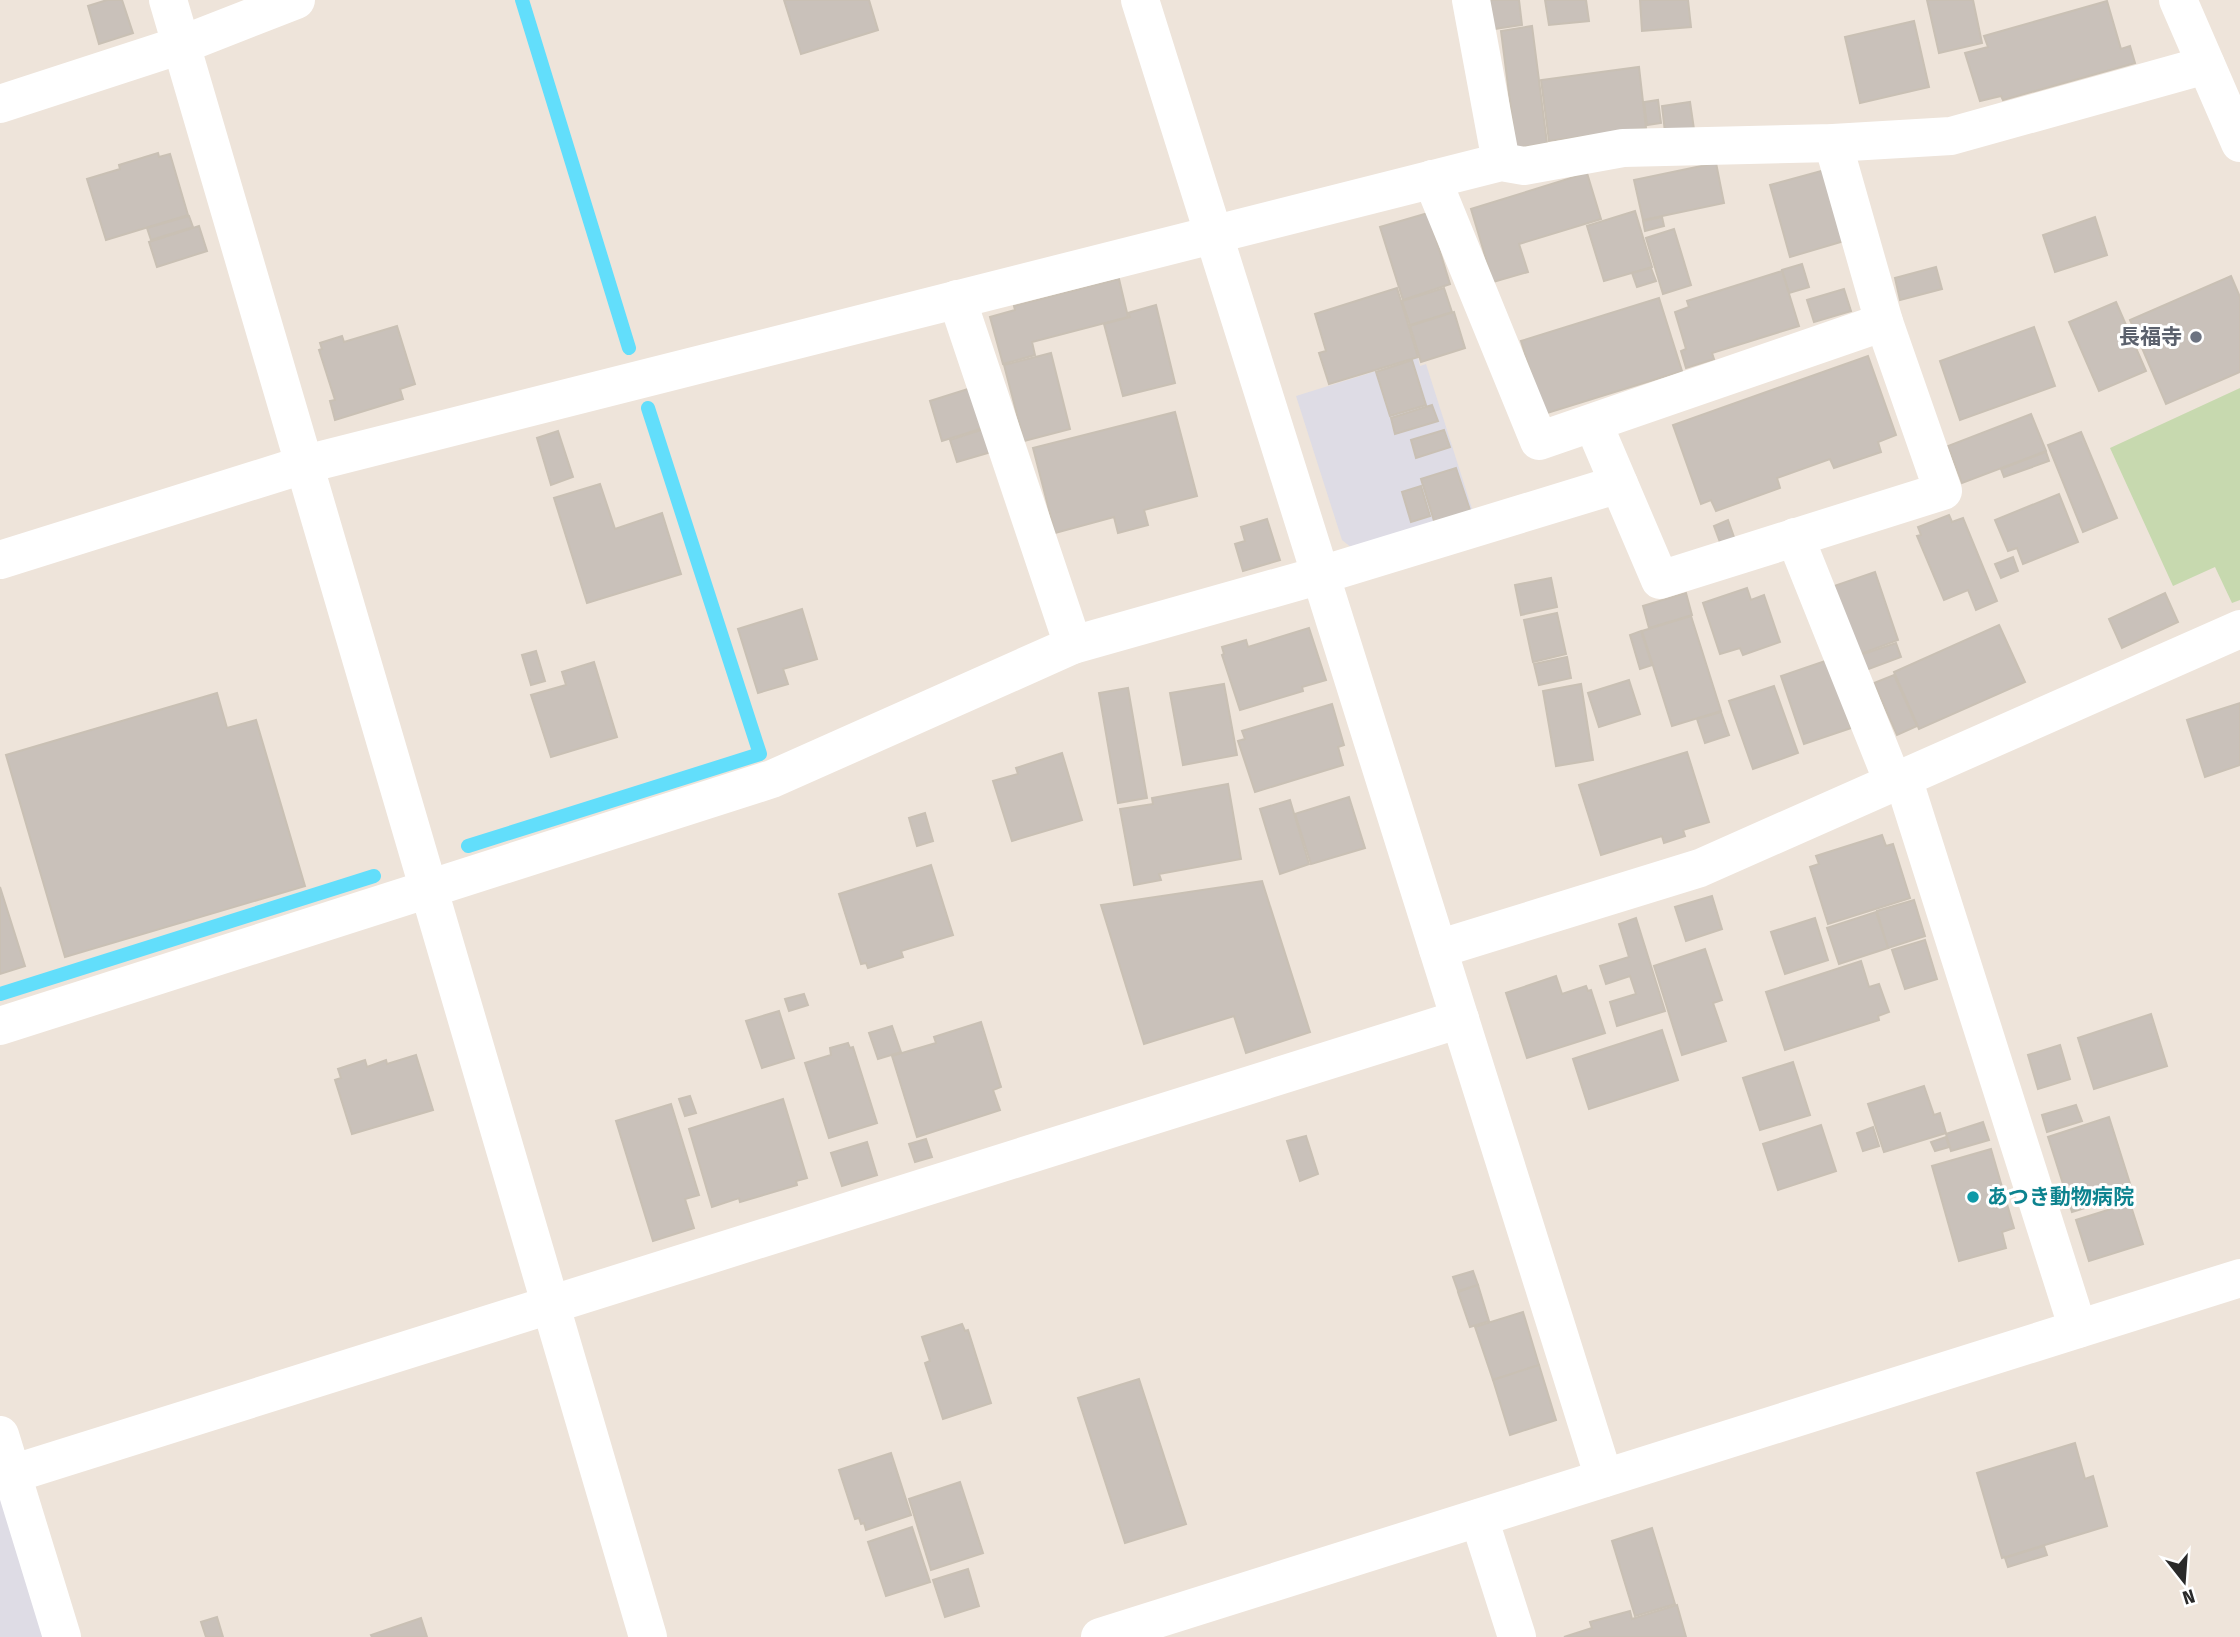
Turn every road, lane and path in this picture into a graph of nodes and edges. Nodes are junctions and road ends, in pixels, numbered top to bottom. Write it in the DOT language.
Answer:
graph roads {
  1 [pos="168,0"];
  2 [pos="296,0"];
  3 [pos="1140,0"];
  4 [pos="1471,0"];
  5 [pos="2178,0"];
  6 [pos="181,45"];
  7 [pos="2206,65"];
  8 [pos="0,104"];
  9 [pos="1833,143"];
  10 [pos="2240,143"];
  11 [pos="1501,162"];
  12 [pos="1432,179"];
  13 [pos="1213,234"];
  14 [pos="957,299"];
  15 [pos="1884,322"];
  16 [pos="1593,423"];
  17 [pos="306,464"];
  18 [pos="1619,484"];
  19 [pos="1795,537"];
  20 [pos="0,560"];
  21 [pos="1321,576"];
  22 [pos="2240,629"];
  23 [pos="1073,645"];
  24 [pos="1898,780"];
  25 [pos="429,888"];
  26 [pos="1438,948"];
  27 [pos="1460,1019"];
  28 [pos="0,1026"];
  29 [pos="2240,1278"];
  30 [pos="551,1305"];
  31 [pos="2078,1329"];
  32 [pos="0,1435"];
  33 [pos="12,1474"];
  34 [pos="1604,1478"];
  35 [pos="1479,1518"];
  36 [pos="62,1637"];
  37 [pos="648,1637"];
  38 [pos="1100,1637"];
  39 [pos="1517,1637"];
  1 -- 6 [label="street"];
  2 -- 6 [label="street"];
  3 -- 13 [label="street"];
  4 -- 11 [label="street"];
  5 -- 7 [label="street"];
  6 -- 8 [label="street"];
  6 -- 17 [label="street"];
  7 -- 9 [label="street"];
  7 -- 10 [label="street"];
  9 -- 11 [label="street"];
  9 -- 15 [label="street"];
  11 -- 12 [label="street"];
  12 -- 13 [label="street"];
  12 -- 16 [label="street"];
  13 -- 14 [label="street"];
  13 -- 21 [label="street"];
  14 -- 17 [label="street"];
  14 -- 23 [label="street"];
  15 -- 16 [label="street"];
  15 -- 19 [label="street"];
  16 -- 18 [label="street"];
  17 -- 20 [label="street"];
  17 -- 25 [label="street"];
  18 -- 19 [label="street"];
  18 -- 21 [label="street"];
  19 -- 24 [label="street"];
  21 -- 23 [label="street"];
  21 -- 26 [label="street"];
  22 -- 24 [label="street"];
  23 -- 25 [label="street"];
  24 -- 26 [label="street"];
  24 -- 31 [label="street"];
  25 -- 28 [label="street"];
  25 -- 30 [label="street"];
  26 -- 27 [label="street"];
  27 -- 30 [label="street"];
  27 -- 34 [label="street"];
  29 -- 31 [label="street"];
  30 -- 33 [label="street"];
  30 -- 37 [label="street"];
  31 -- 34 [label="street"];
  32 -- 33 [label="street"];
  33 -- 36 [label="street"];
  34 -- 35 [label="street"];
  35 -- 38 [label="street"];
  35 -- 39 [label="street"];
}
